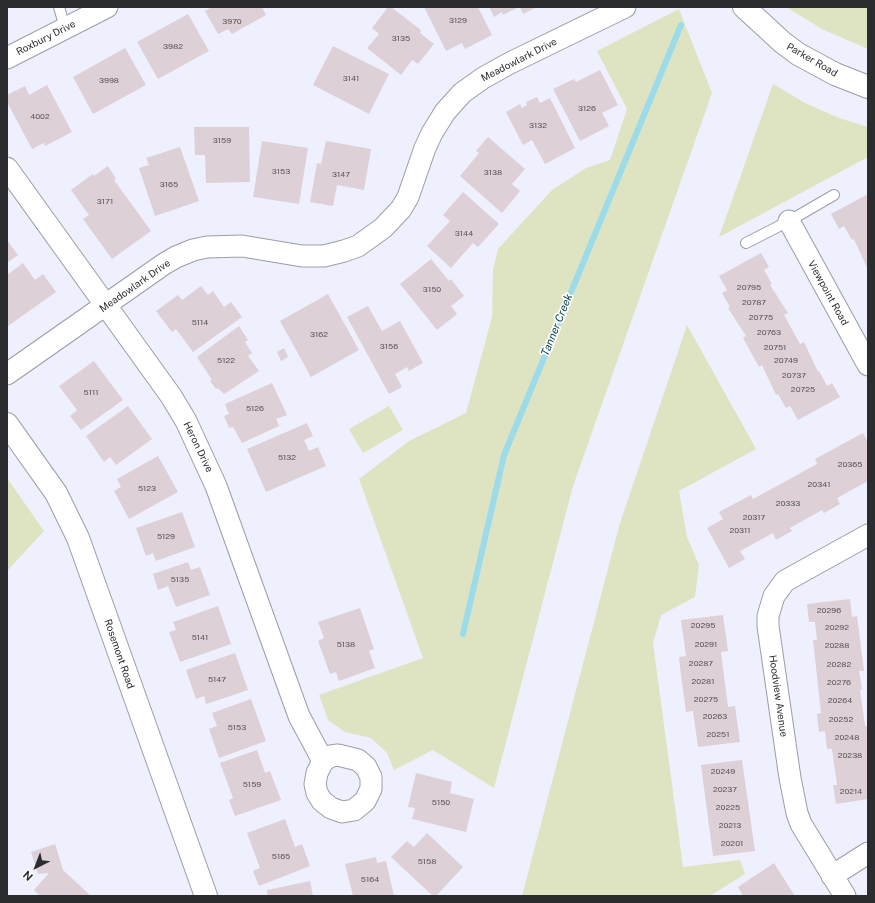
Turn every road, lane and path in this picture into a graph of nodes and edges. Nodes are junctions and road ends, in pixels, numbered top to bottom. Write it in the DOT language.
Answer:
graph roads {
  1 [pos="60,7"];
  2 [pos="107,7"];
  3 [pos="625,7"];
  4 [pos="744,7"];
  5 [pos="65,28"];
  6 [pos="7,58"];
  7 [pos="868,87"];
  8 [pos="7,168"];
  9 [pos="834,195"];
  10 [pos="789,221"];
  11 [pos="746,243"];
  12 [pos="106,306"];
  13 [pos="868,365"];
  14 [pos="7,374"];
  15 [pos="7,424"];
  16 [pos="868,535"];
  17 [pos="323,761"];
  18 [pos="868,853"];
  19 [pos="832,876"];
  20 [pos="206,896"];
  21 [pos="845,896"];
  1 -- 5 [label="lane"];
  2 -- 5 [label="street, Roxbury Drive"];
  3 -- 12 [label="street, Meadowlark Drive"];
  4 -- 7 [label="main road, Parker Road"];
  5 -- 6 [label="street, Roxbury Drive"];
  8 -- 12 [label="street, Heron Drive"];
  9 -- 10 [label="lane"];
  10 -- 11 [label="lane"];
  10 -- 13 [label="street, Viewpoint Road"];
  12 -- 14 [label="street, Meadowlark Drive"];
  12 -- 17 [label="street, Heron Drive"];
  15 -- 20 [label="main road, Rosemont Road"];
  16 -- 19 [label="street, Hoodview Avenue"];
  18 -- 19 [label="street"];
  19 -- 21 [label="street, Hoodview Avenue"];
}
